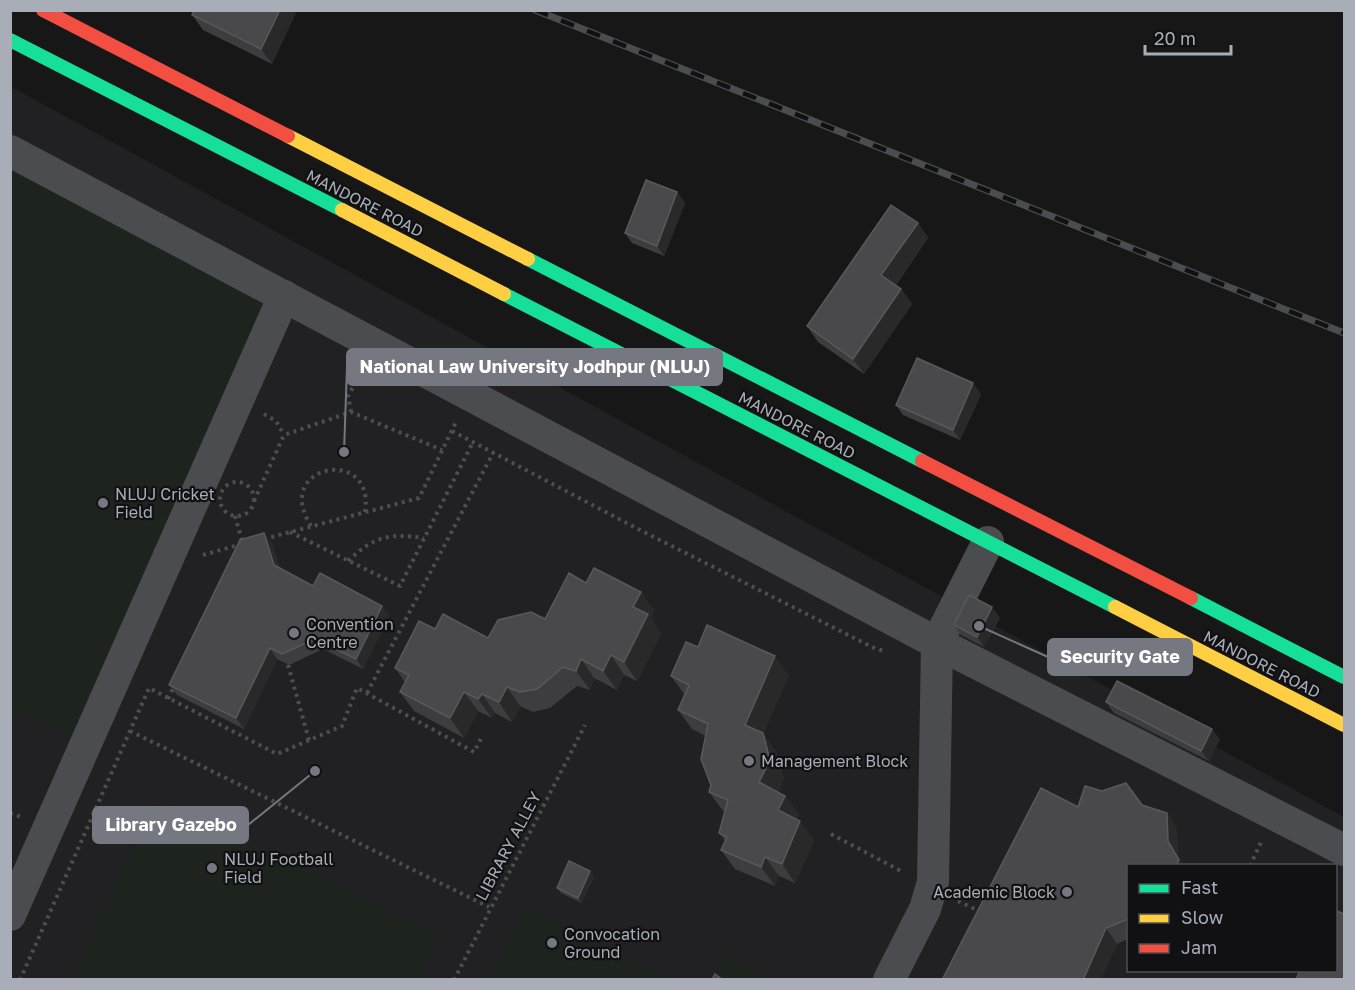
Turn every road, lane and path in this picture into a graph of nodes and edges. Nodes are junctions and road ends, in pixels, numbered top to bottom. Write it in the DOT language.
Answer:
graph roads {
  1 [pos="43,10"];
  2 [pos="10,40"];
  3 [pos="10,151"];
  4 [pos="284,296"];
  5 [pos="366,368"];
  6 [pos="470,394"];
  7 [pos="257,411"];
  8 [pos="351,412"];
  9 [pos="452,431"];
  10 [pos="284,435"];
  11 [pos="473,442"];
  12 [pos="442,450"];
  13 [pos="493,453"];
  14 [pos="254,501"];
  15 [pos="365,512"];
  16 [pos="235,516"];
  17 [pos="312,526"];
  18 [pos="289,532"];
  19 [pos="424,538"];
  20 [pos="259,540"];
  21 [pos="251,542"];
  22 [pos="988,542"];
  23 [pos="243,544"];
  24 [pos="238,554"];
  25 [pos="348,561"];
  26 [pos="165,565"];
  27 [pos="937,643"];
  28 [pos="893,651"];
  29 [pos="288,665"];
  30 [pos="1344,676"];
  31 [pos="178,678"];
  32 [pos="367,693"];
  33 [pos="168,699"];
  34 [pos="585,725"];
  35 [pos="1344,725"];
  36 [pos="130,732"];
  37 [pos="483,735"];
  38 [pos="309,740"];
  39 [pos="831,834"];
  40 [pos="1344,850"];
  41 [pos="932,887"];
  42 [pos="489,907"];
  43 [pos="982,913"];
  44 [pos="10,915"];
  45 [pos="20,980"];
  46 [pos="454,980"];
  47 [pos="889,980"];
  1 -- 30 [label="highway, MANDORE ROAD"];
  2 -- 22 [label="highway, MANDORE ROAD"];
  3 -- 4 [label="street"];
  4 -- 6 [label="street"];
  4 -- 26 [label="street"];
  5 -- 8 [label="path"];
  6 -- 9 [label="path"];
  6 -- 27 [label="street"];
  7 -- 10 [label="path"];
  8 -- 10 [label="path"];
  8 -- 12 [label="path"];
  9 -- 11 [label="path"];
  9 -- 12 [label="path"];
  10 -- 14 [label="path"];
  11 -- 13 [label="path"];
  11 -- 19 [label="path"];
  12 -- 15 [label="path"];
  13 -- 28 [label="path"];
  13 -- 32 [label="path"];
  14 -- 16 [label="path"];
  14 -- 16 [label="path"];
  15 -- 17 [label="path"];
  15 -- 17 [label="path"];
  16 -- 23 [label="path"];
  17 -- 18 [label="path"];
  18 -- 20 [label="path"];
  18 -- 25 [label="path"];
  19 -- 25 [label="path"];
  19 -- 25 [label="path"];
  21 -- 23 [label="path"];
  22 -- 27 [label="street"];
  22 -- 35 [label="highway, MANDORE ROAD"];
  23 -- 24 [label="path"];
  23 -- 26 [label="path"];
  26 -- 44 [label="street"];
  27 -- 40 [label="street"];
  27 -- 41 [label="street"];
  29 -- 38 [label="path"];
  31 -- 33 [label="path"];
  32 -- 37 [label="path"];
  32 -- 38 [label="path"];
  33 -- 36 [label="path"];
  33 -- 38 [label="path"];
  34 -- 42 [label="path, LIBRARY ALLEY"];
  36 -- 42 [label="path"];
  36 -- 45 [label="path"];
  39 -- 41 [label="path"];
  41 -- 43 [label="path"];
  41 -- 47 [label="street"];
  42 -- 46 [label="path, LIBRARY ALLEY"];
}
